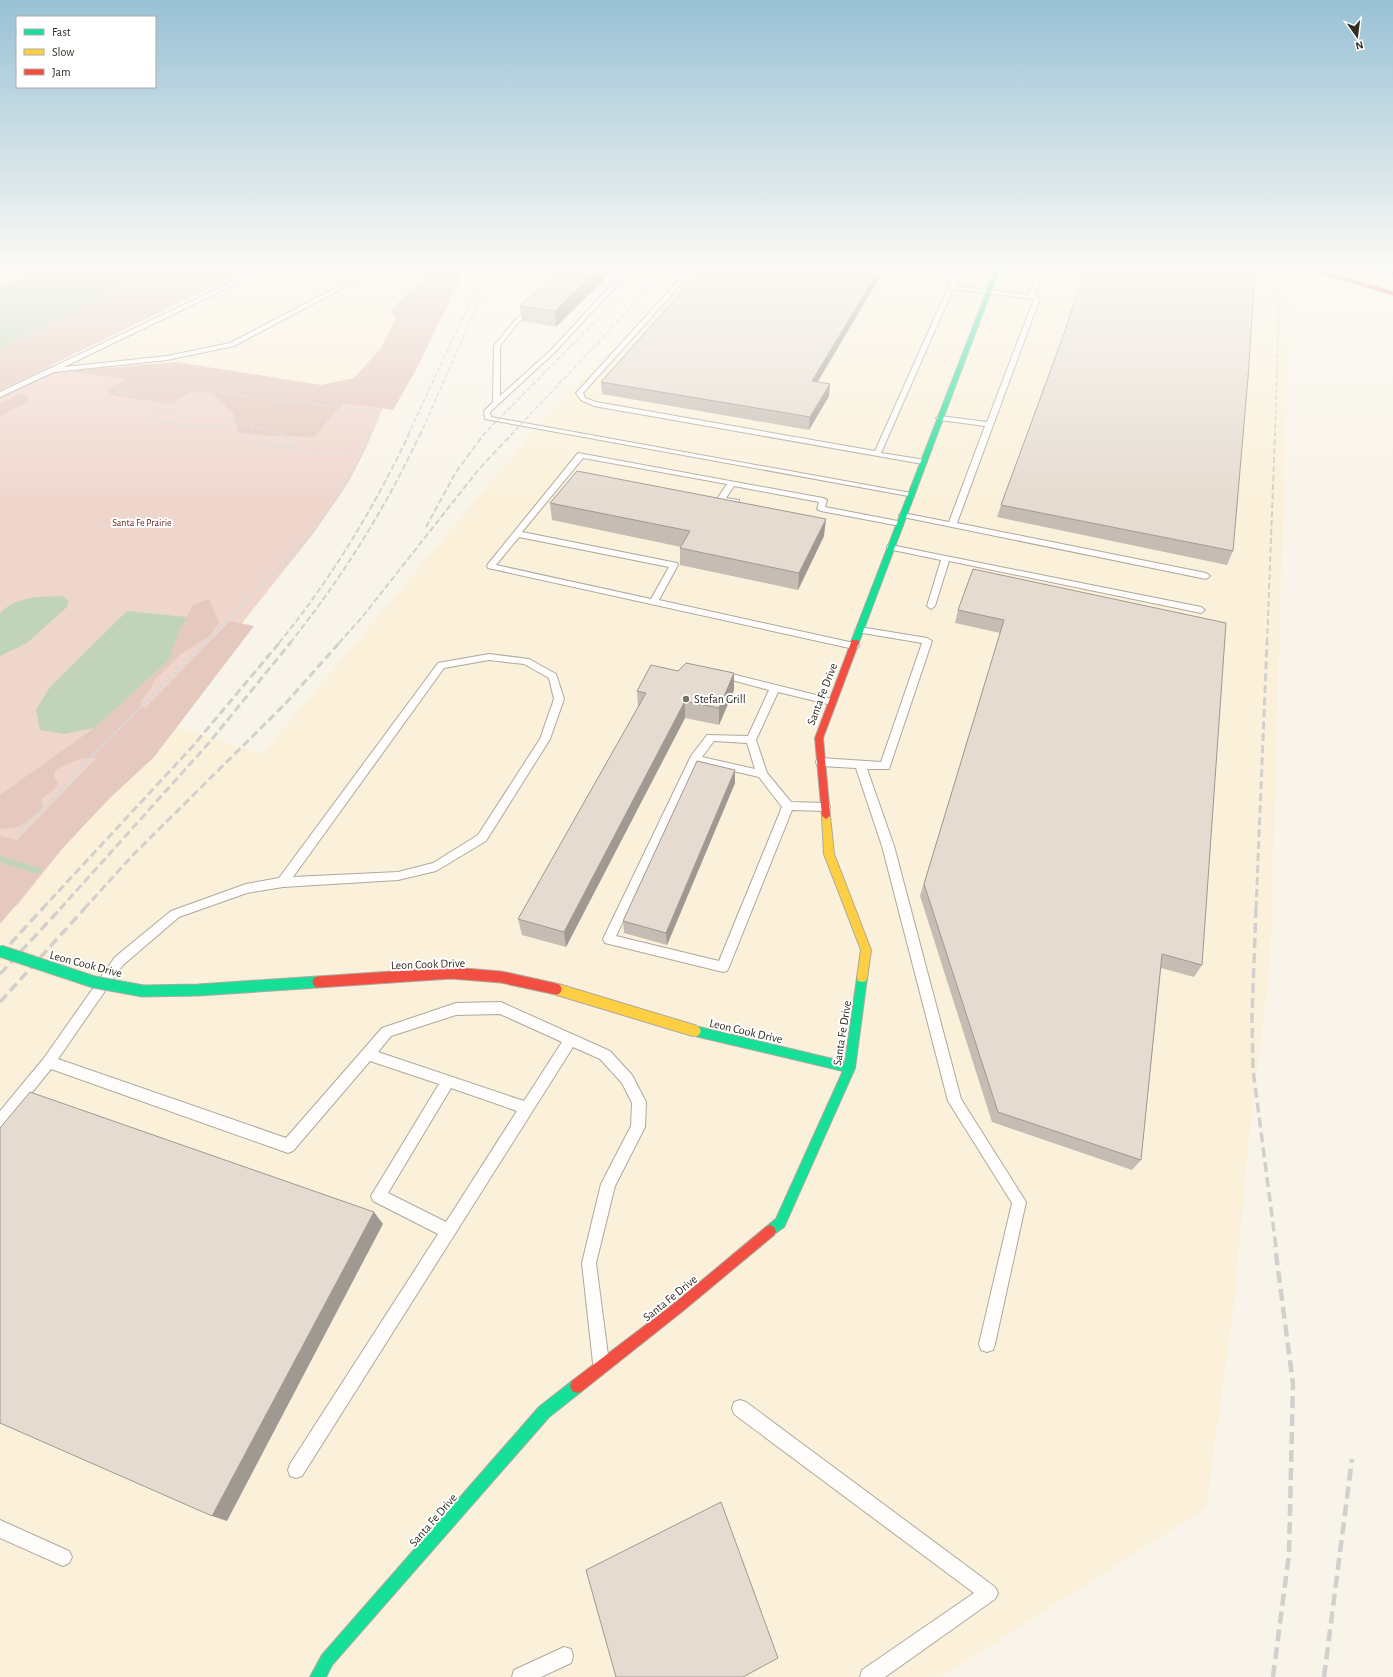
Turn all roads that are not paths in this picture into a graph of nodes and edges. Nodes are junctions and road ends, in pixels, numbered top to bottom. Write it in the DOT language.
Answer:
graph roads {
  1 [pos="99,348"];
  2 [pos="216,348"];
  3 [pos="497,348"];
  4 [pos="556,348"];
  5 [pos="620,348"];
  6 [pos="924,348"];
  7 [pos="967,348"];
  8 [pos="1018,348"];
  9 [pos="54,370"];
  10 [pos="0,395"];
  11 [pos="496,403"];
  12 [pos="940,418"];
  13 [pos="990,425"];
  14 [pos="877,454"];
  15 [pos="924,462"];
  16 [pos="732,483"];
  17 [pos="911,495"];
  18 [pos="745,504"];
  19 [pos="821,508"];
  20 [pos="903,515"];
  21 [pos="815,519"];
  22 [pos="900,524"];
  23 [pos="952,525"];
  24 [pos="518,534"];
  25 [pos="891,547"];
  26 [pos="946,558"];
  27 [pos="1206,576"];
  28 [pos="654,602"];
  29 [pos="931,606"];
  30 [pos="1202,610"];
  31 [pos="860,630"];
  32 [pos="854,646"];
  33 [pos="709,671"];
  34 [pos="775,688"];
  35 [pos="832,702"];
  36 [pos="751,740"];
  37 [pos="694,759"];
  38 [pos="821,762"];
  39 [pos="860,764"];
  40 [pos="762,774"];
  41 [pos="788,806"];
  42 [pos="825,808"];
  43 [pos="283,882"];
  44 [pos="0,951"];
  45 [pos="571,1039"];
  46 [pos="368,1054"];
  47 [pos="49,1062"];
  48 [pos="850,1068"];
  49 [pos="448,1081"];
  50 [pos="527,1108"];
  51 [pos="0,1121"];
  52 [pos="449,1230"];
  53 [pos="987,1344"];
  54 [pos="602,1367"];
  55 [pos="740,1408"];
  56 [pos="296,1470"];
  57 [pos="0,1529"];
  58 [pos="63,1557"];
  59 [pos="564,1656"];
  60 [pos="318,1677"];
  61 [pos="521,1677"];
  62 [pos="869,1677"];
  1 -- 9 [label="lane"];
  2 -- 9 [label="lane"];
  3 -- 11 [label="lane"];
  4 -- 11 [label="lane"];
  5 -- 14 [label="lane"];
  6 -- 14 [label="lane"];
  7 -- 12 [label="main road, Santa Fe Drive"];
  8 -- 13 [label="lane"];
  9 -- 10 [label="lane"];
  11 -- 17 [label="lane"];
  12 -- 13 [label="lane"];
  12 -- 15 [label="main road, Santa Fe Drive"];
  13 -- 23 [label="lane"];
  14 -- 15 [label="lane"];
  15 -- 17 [label="main road, Santa Fe Drive"];
  16 -- 18 [label="lane"];
  16 -- 19 [label="lane"];
  16 -- 24 [label="lane"];
  17 -- 20 [label="main road, Santa Fe Drive"];
  19 -- 21 [label="lane"];
  19 -- 22 [label="lane"];
  20 -- 22 [label="main road, Santa Fe Drive"];
  20 -- 23 [label="lane"];
  22 -- 25 [label="main road, Santa Fe Drive"];
  23 -- 27 [label="lane"];
  24 -- 28 [label="lane"];
  24 -- 28 [label="lane"];
  25 -- 26 [label="lane"];
  25 -- 31 [label="main road, Santa Fe Drive"];
  26 -- 29 [label="lane"];
  26 -- 30 [label="lane"];
  28 -- 32 [label="lane"];
  31 -- 32 [label="main road, Santa Fe Drive"];
  31 -- 39 [label="lane"];
  32 -- 35 [label="main road, Santa Fe Drive"];
  33 -- 34 [label="lane"];
  34 -- 35 [label="lane"];
  34 -- 36 [label="lane"];
  35 -- 38 [label="main road, Santa Fe Drive"];
  36 -- 37 [label="lane"];
  36 -- 40 [label="lane"];
  37 -- 40 [label="lane"];
  37 -- 41 [label="lane"];
  38 -- 39 [label="lane"];
  38 -- 42 [label="main road, Santa Fe Drive"];
  39 -- 53 [label="lane"];
  40 -- 41 [label="lane"];
  41 -- 42 [label="lane"];
  42 -- 48 [label="main road, Santa Fe Drive"];
  43 -- 43 [label="lane"];
  43 -- 47 [label="lane"];
  44 -- 48 [label="main road, Leon Cook Drive, bridge"];
  45 -- 46 [label="lane"];
  45 -- 50 [label="lane"];
  45 -- 54 [label="lane"];
  46 -- 47 [label="lane"];
  46 -- 49 [label="lane"];
  47 -- 51 [label="lane"];
  48 -- 54 [label="main road, Santa Fe Drive"];
  49 -- 50 [label="lane"];
  49 -- 52 [label="lane"];
  50 -- 52 [label="lane"];
  52 -- 56 [label="lane"];
  54 -- 60 [label="main road, Santa Fe Drive"];
  55 -- 62 [label="lane"];
  57 -- 58 [label="lane"];
  59 -- 61 [label="lane"];
}
